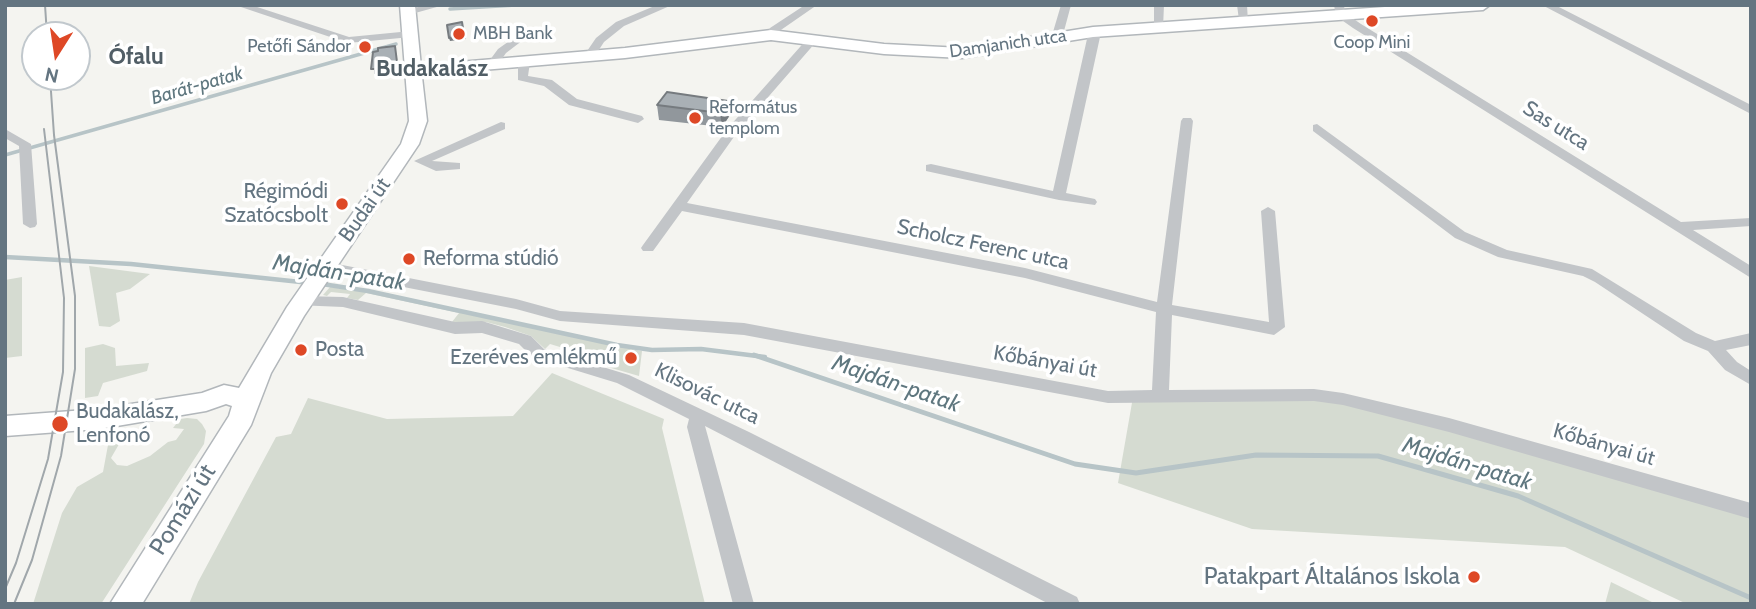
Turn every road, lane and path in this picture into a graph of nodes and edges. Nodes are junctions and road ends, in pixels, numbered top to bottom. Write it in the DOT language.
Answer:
graph roads {
  1 [pos="240,5"];
  2 [pos="439,5"];
  3 [pos="667,5"];
  4 [pos="812,5"];
  5 [pos="1066,5"];
  6 [pos="1159,5"];
  7 [pos="1483,5"];
  8 [pos="1547,5"];
  9 [pos="408,9"];
  10 [pos="1340,10"];
  11 [pos="1243,13"];
  12 [pos="1159,26"];
  13 [pos="1093,32"];
  14 [pos="411,34"];
  15 [pos="526,34"];
  16 [pos="1061,35"];
  17 [pos="771,36"];
  18 [pos="812,40"];
  19 [pos="589,57"];
  20 [pos="524,62"];
  21 [pos="493,64"];
  22 [pos="413,68"];
  23 [pos="1751,110"];
  24 [pos="638,119"];
  25 [pos="1187,121"];
  26 [pos="501,127"];
  27 [pos="1317,128"];
  28 [pos="5,133"];
  29 [pos="400,160"];
  30 [pos="421,161"];
  31 [pos="455,166"];
  32 [pos="932,168"];
  33 [pos="1059,196"];
  34 [pos="1090,202"];
  35 [pos="679,206"];
  36 [pos="1268,211"];
  37 [pos="1751,222"];
  38 [pos="30,224"];
  39 [pos="1678,227"];
  40 [pos="648,247"];
  41 [pos="1751,273"];
  42 [pos="314,284"];
  43 [pos="1164,309"];
  44 [pos="1751,339"];
  45 [pos="1714,347"];
  46 [pos="1751,379"];
  47 [pos="1160,397"];
  48 [pos="223,403"];
  49 [pos="698,417"];
  50 [pos="5,426"];
  51 [pos="225,442"];
  52 [pos="1751,511"];
  53 [pos="125,604"];
  54 [pos="744,604"];
  55 [pos="1070,604"];
  1 -- 14 [label="street"];
  2 -- 9 [label="street"];
  3 -- 19 [label="street"];
  4 -- 17 [label="street"];
  5 -- 16 [label="street"];
  6 -- 12 [label="street"];
  7 -- 10 [label="main road, Damjanich utca"];
  8 -- 23 [label="street"];
  9 -- 14 [label="main road, Budai út"];
  10 -- 11 [label="main road, Damjanich utca"];
  10 -- 39 [label="street, Sas utca"];
  11 -- 12 [label="main road, Damjanich utca"];
  12 -- 13 [label="main road, Damjanich utca"];
  13 -- 16 [label="main road, Damjanich utca"];
  13 -- 33 [label="street"];
  14 -- 22 [label="main road, Budai út"];
  15 -- 21 [label="street"];
  16 -- 18 [label="main road, Damjanich utca"];
  17 -- 18 [label="main road, Damjanich utca"];
  17 -- 19 [label="main road, Damjanich utca"];
  18 -- 35 [label="street"];
  19 -- 20 [label="main road, Damjanich utca"];
  20 -- 21 [label="main road, Damjanich utca"];
  20 -- 24 [label="street"];
  21 -- 22 [label="main road, Damjanich utca"];
  22 -- 29 [label="main road, Budai út"];
  25 -- 43 [label="street"];
  26 -- 30 [label="street"];
  27 -- 45 [label="street"];
  28 -- 38 [label="street"];
  29 -- 30 [label="street"];
  29 -- 42 [label="main road, Budai út"];
  30 -- 31 [label="street"];
  32 -- 33 [label="street"];
  33 -- 34 [label="street"];
  35 -- 40 [label="street"];
  35 -- 43 [label="street, Scholcz Ferenc utca"];
  36 -- 43 [label="street, Scholcz Ferenc utca"];
  37 -- 39 [label="street"];
  39 -- 41 [label="street, Sas utca"];
  42 -- 47 [label="street, Kőbányai út"];
  42 -- 48 [label="main road, Budai út"];
  42 -- 49 [label="street, Klisovác utca"];
  43 -- 47 [label="street"];
  44 -- 45 [label="street"];
  45 -- 46 [label="street"];
  47 -- 52 [label="street, Kőbányai út"];
  48 -- 50 [label="main road"];
  48 -- 51 [label="main road, Pomázi út"];
  49 -- 54 [label="street"];
  49 -- 55 [label="street, Klisovác utca"];
  51 -- 53 [label="main road, Pomázi út"];
}
